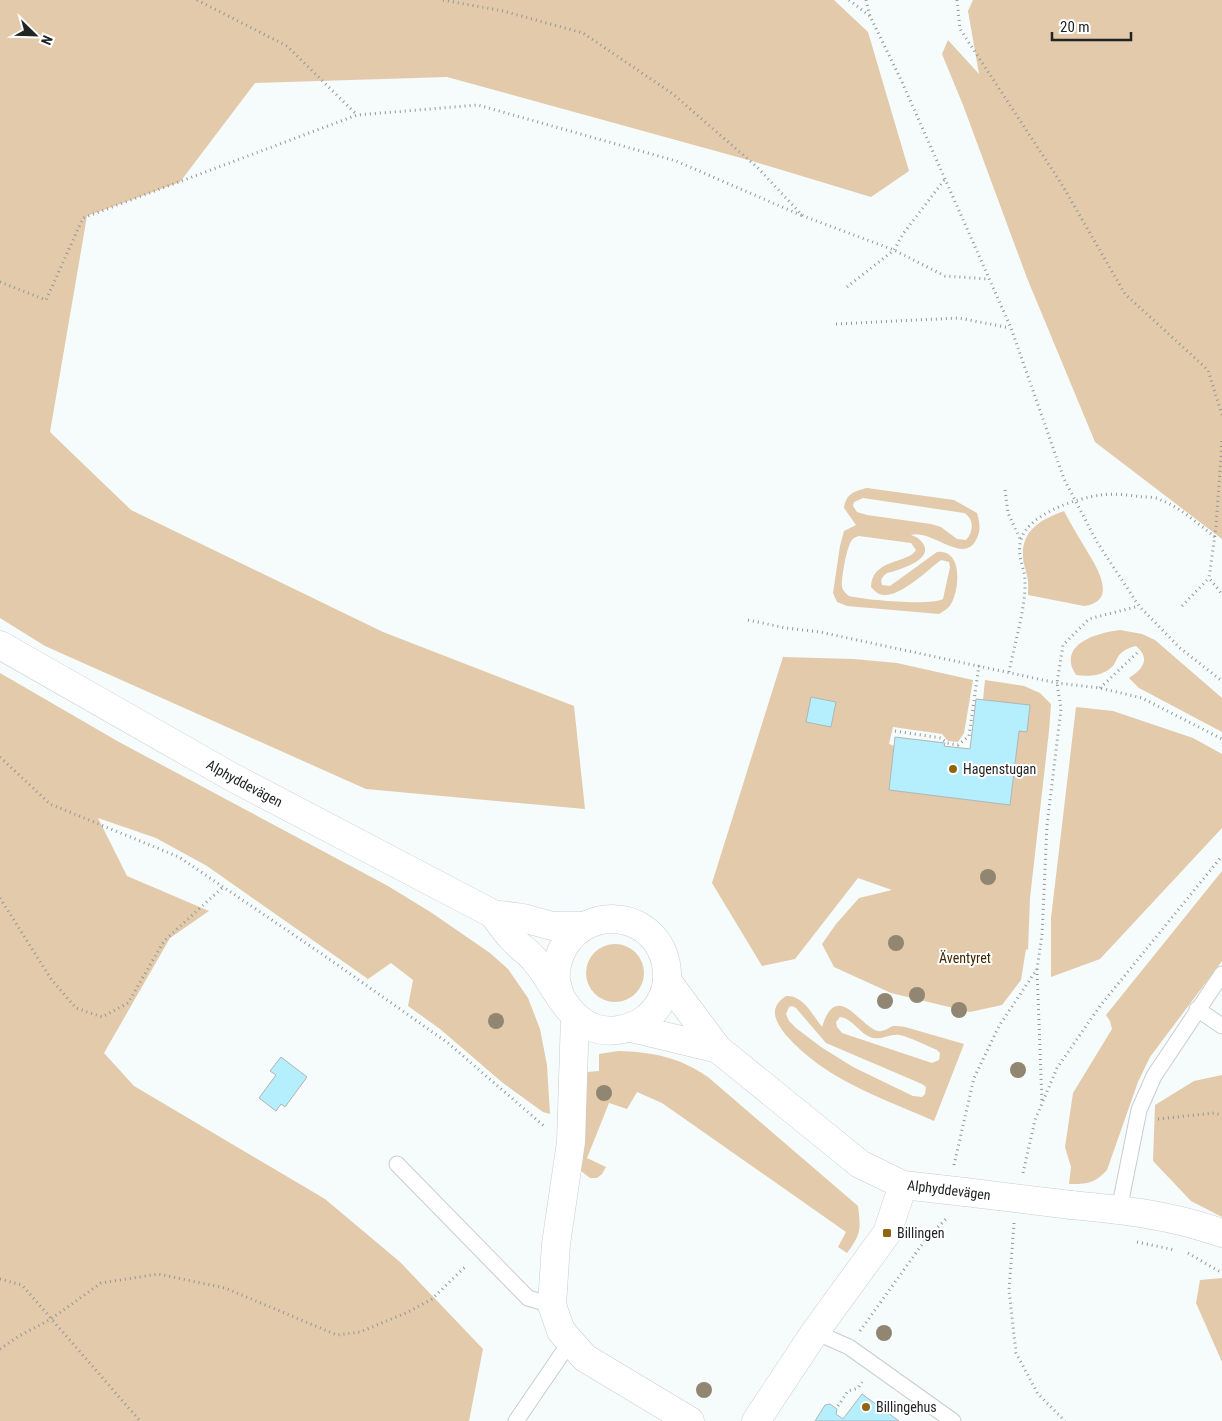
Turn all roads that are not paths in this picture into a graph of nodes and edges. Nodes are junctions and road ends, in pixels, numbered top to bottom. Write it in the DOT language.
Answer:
graph roads {
  1 [pos="0,645"];
  2 [pos="493,914"];
  3 [pos="584,926"];
  4 [pos="1222,974"];
  5 [pos="668,982"];
  6 [pos="568,1008"];
  7 [pos="1197,1009"];
  8 [pos="1222,1026"];
  9 [pos="630,1028"];
  10 [pos="718,1049"];
  11 [pos="397,1164"];
  12 [pos="903,1185"];
  13 [pos="1119,1210"];
  14 [pos="1222,1233"];
  15 [pos="552,1305"];
  16 [pos="815,1332"];
  17 [pos="570,1342"];
  18 [pos="516,1421"];
  19 [pos="690,1421"];
  20 [pos="756,1421"];
  21 [pos="953,1421"];
  1 -- 2 [label="street, Alphyddevägen"];
  2 -- 3 [label="street, Alphyddevägen"];
  2 -- 6 [label="street, Alphyddevägen"];
  3 -- 5 [label="street"];
  3 -- 6 [label="street"];
  4 -- 7 [label="lane"];
  5 -- 9 [label="street"];
  5 -- 10 [label="street, Alphyddevägen"];
  6 -- 9 [label="street"];
  6 -- 15 [label="street"];
  7 -- 8 [label="lane"];
  7 -- 13 [label="lane"];
  9 -- 10 [label="street, Alphyddevägen"];
  10 -- 12 [label="street, Alphyddevägen"];
  11 -- 15 [label="lane"];
  12 -- 13 [label="street, Alphyddevägen, bridge"];
  12 -- 16 [label="street"];
  13 -- 14 [label="street, Alphyddevägen"];
  15 -- 17 [label="street"];
  16 -- 20 [label="street"];
  16 -- 21 [label="lane"];
  17 -- 18 [label="lane"];
  17 -- 19 [label="street"];
}
